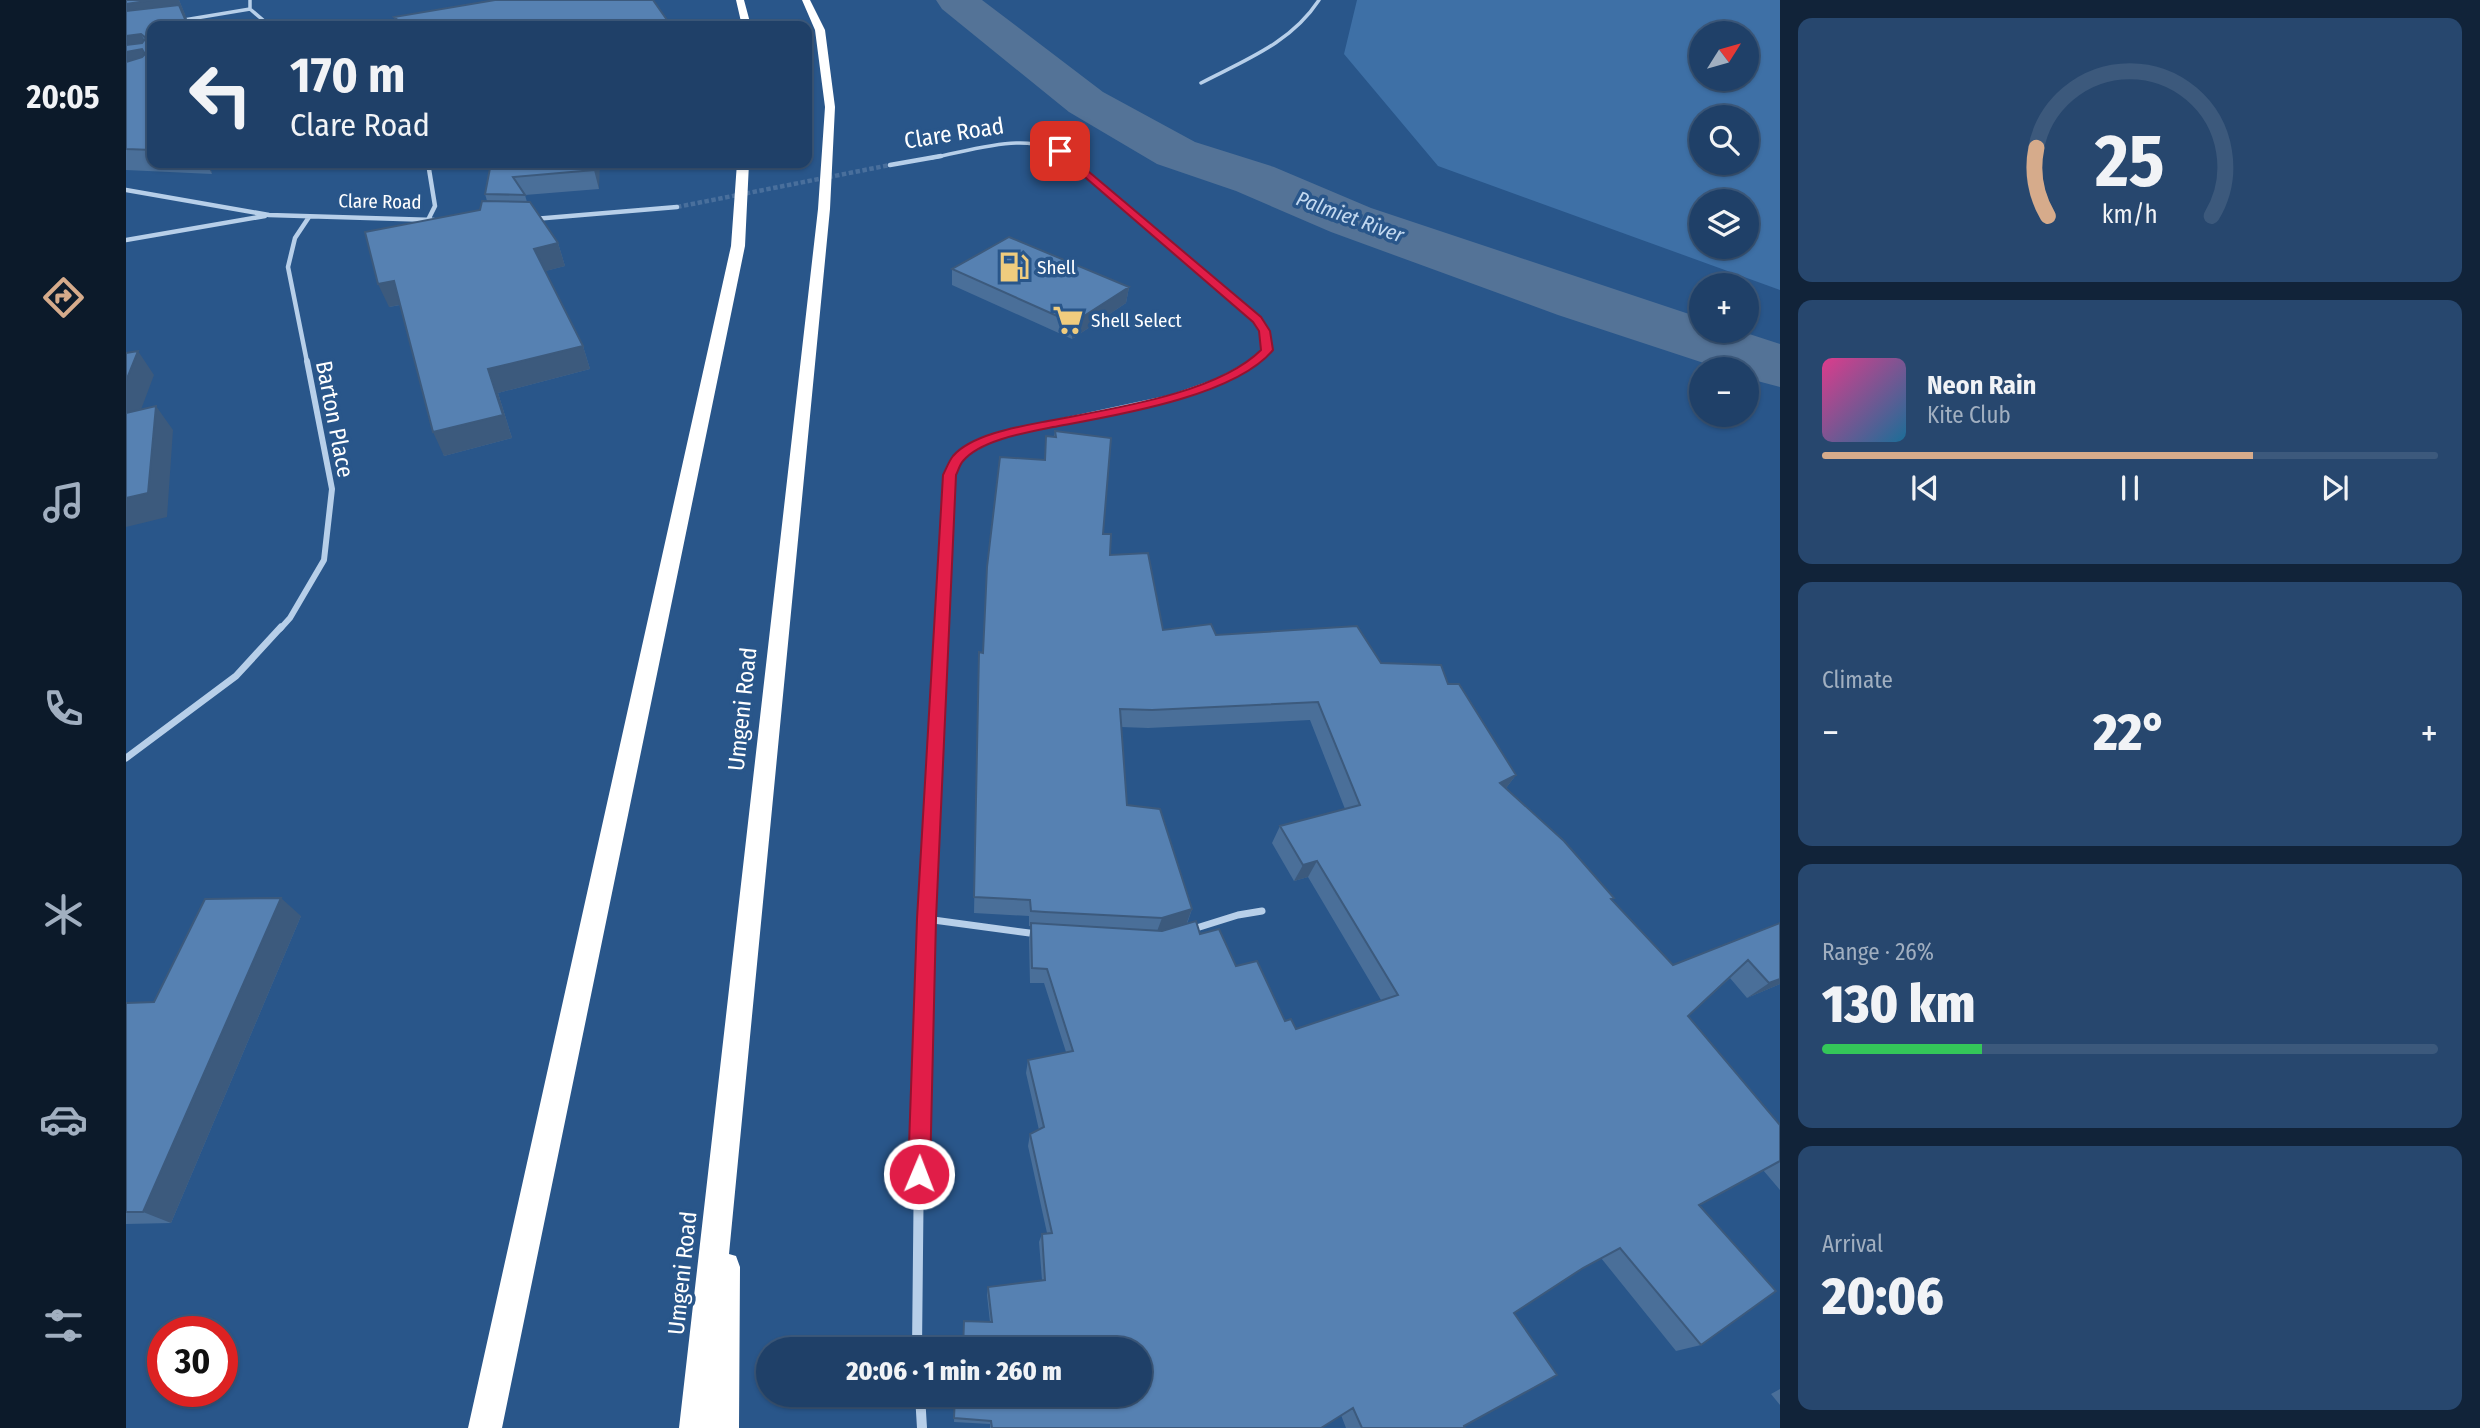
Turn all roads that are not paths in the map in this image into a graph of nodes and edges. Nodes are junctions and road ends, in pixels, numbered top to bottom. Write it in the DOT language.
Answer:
graph roads {
  1 [pos="250,0"];
  2 [pos="740,0"];
  3 [pos="806,0"];
  4 [pos="1319,0"];
  5 [pos="250,9"];
  6 [pos="179,21"];
  7 [pos="264,21"];
  8 [pos="746,21"];
  9 [pos="1201,83"];
  10 [pos="890,165"];
  11 [pos="429,168"];
  12 [pos="743,168"];
  13 [pos="126,190"];
  14 [pos="677,207"];
  15 [pos="269,215"];
  16 [pos="309,217"];
  17 [pos="523,219"];
  18 [pos="428,220"];
  19 [pos="442,220"];
  20 [pos="126,240"];
  21 [pos="126,758"];
  22 [pos="1262,911"];
  23 [pos="926,919"];
  24 [pos="1180,933"];
  25 [pos="1042,934"];
  26 [pos="729,1114"];
  27 [pos="917,1337"];
  28 [pos="921,1407"];
  29 [pos="485,1428"];
  30 [pos="696,1428"];
  31 [pos="722,1428"];
  32 [pos="922,1428"];
  1 -- 5 [label="street"];
  2 -- 8 [label="highway"];
  3 -- 26 [label="highway, Umgeni Road"];
  4 -- 9 [label="street"];
  5 -- 6 [label="street"];
  5 -- 7 [label="street"];
  10 -- 23 [label="street, Clare Road"];
  11 -- 18 [label="street"];
  12 -- 29 [label="highway"];
  13 -- 15 [label="street, Clare Road"];
  14 -- 17 [label="street"];
  15 -- 16 [label="street, Clare Road"];
  15 -- 20 [label="street"];
  16 -- 18 [label="street, Clare Road"];
  16 -- 21 [label="street, Barton Place"];
  18 -- 19 [label="street, Clare Road"];
  22 -- 24 [label="street"];
  23 -- 25 [label="street"];
  23 -- 27 [label="street, Clare Road"];
  26 -- 30 [label="highway, Umgeni Road"];
  26 -- 31 [label="highway"];
  28 -- 32 [label="street"];
}
